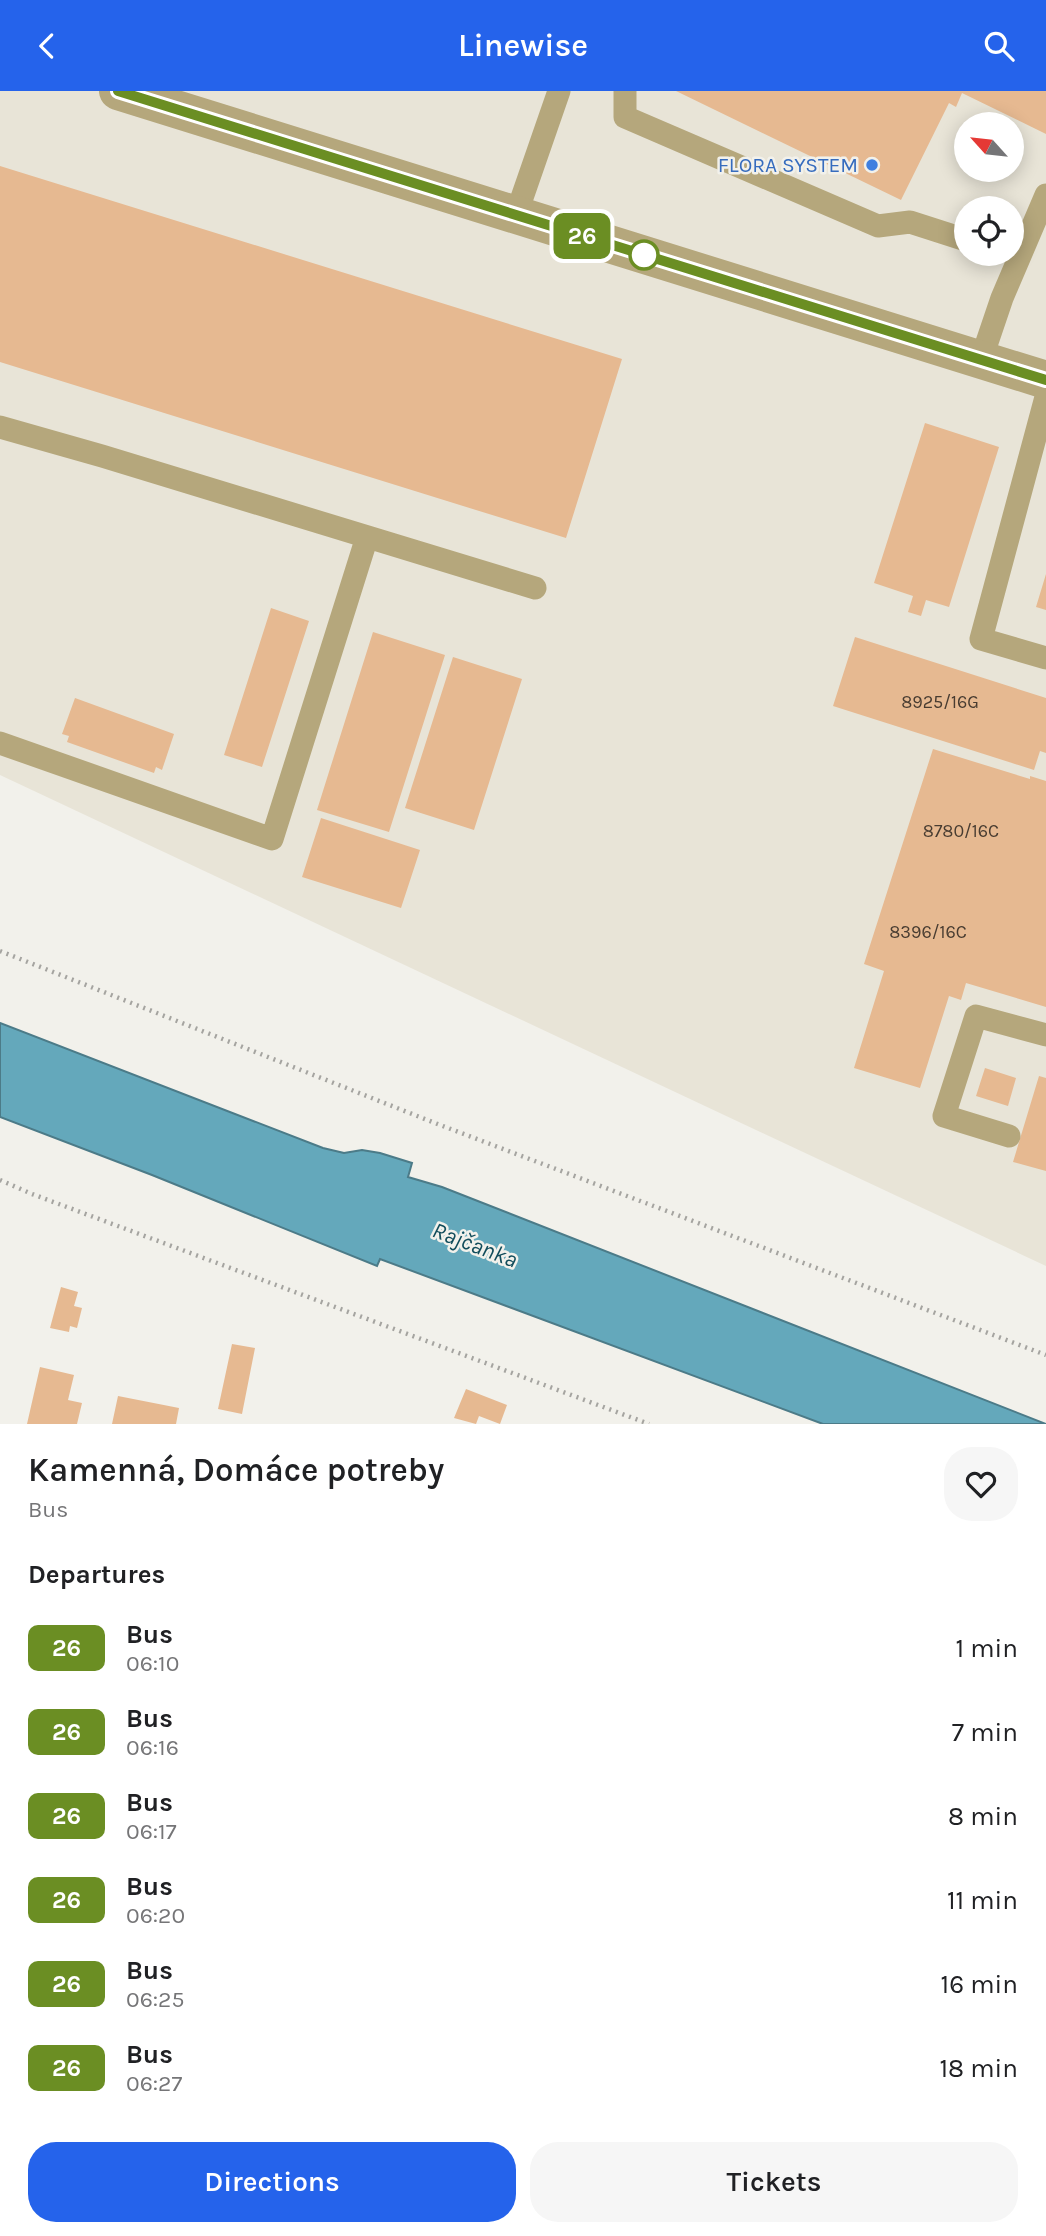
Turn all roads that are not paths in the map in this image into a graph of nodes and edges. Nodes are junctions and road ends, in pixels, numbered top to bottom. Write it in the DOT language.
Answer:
graph roads {
  1 [pos="118,91"];
  2 [pos="559,91"];
  3 [pos="625,91"];
  4 [pos="1046,195"];
  5 [pos="516,215"];
  6 [pos="954,236"];
  7 [pos="1024,238"];
  8 [pos="1012,266"];
  9 [pos="981,360"];
  10 [pos="1046,380"];
  11 [pos="1046,397"];
  12 [pos="0,427"];
  13 [pos="367,537"];
  14 [pos="535,588"];
  15 [pos="1046,658"];
  16 [pos="0,743"];
  17 [pos="1046,1035"];
  18 [pos="1009,1136"];
  1 -- 5 [label="street"];
  2 -- 5 [label="lane"];
  3 -- 6 [label="lane"];
  4 -- 7 [label="lane"];
  5 -- 9 [label="street"];
  8 -- 9 [label="lane"];
  9 -- 10 [label="street"];
  11 -- 15 [label="lane"];
  12 -- 13 [label="lane"];
  13 -- 14 [label="lane"];
  13 -- 16 [label="lane"];
  17 -- 18 [label="lane"];
}
